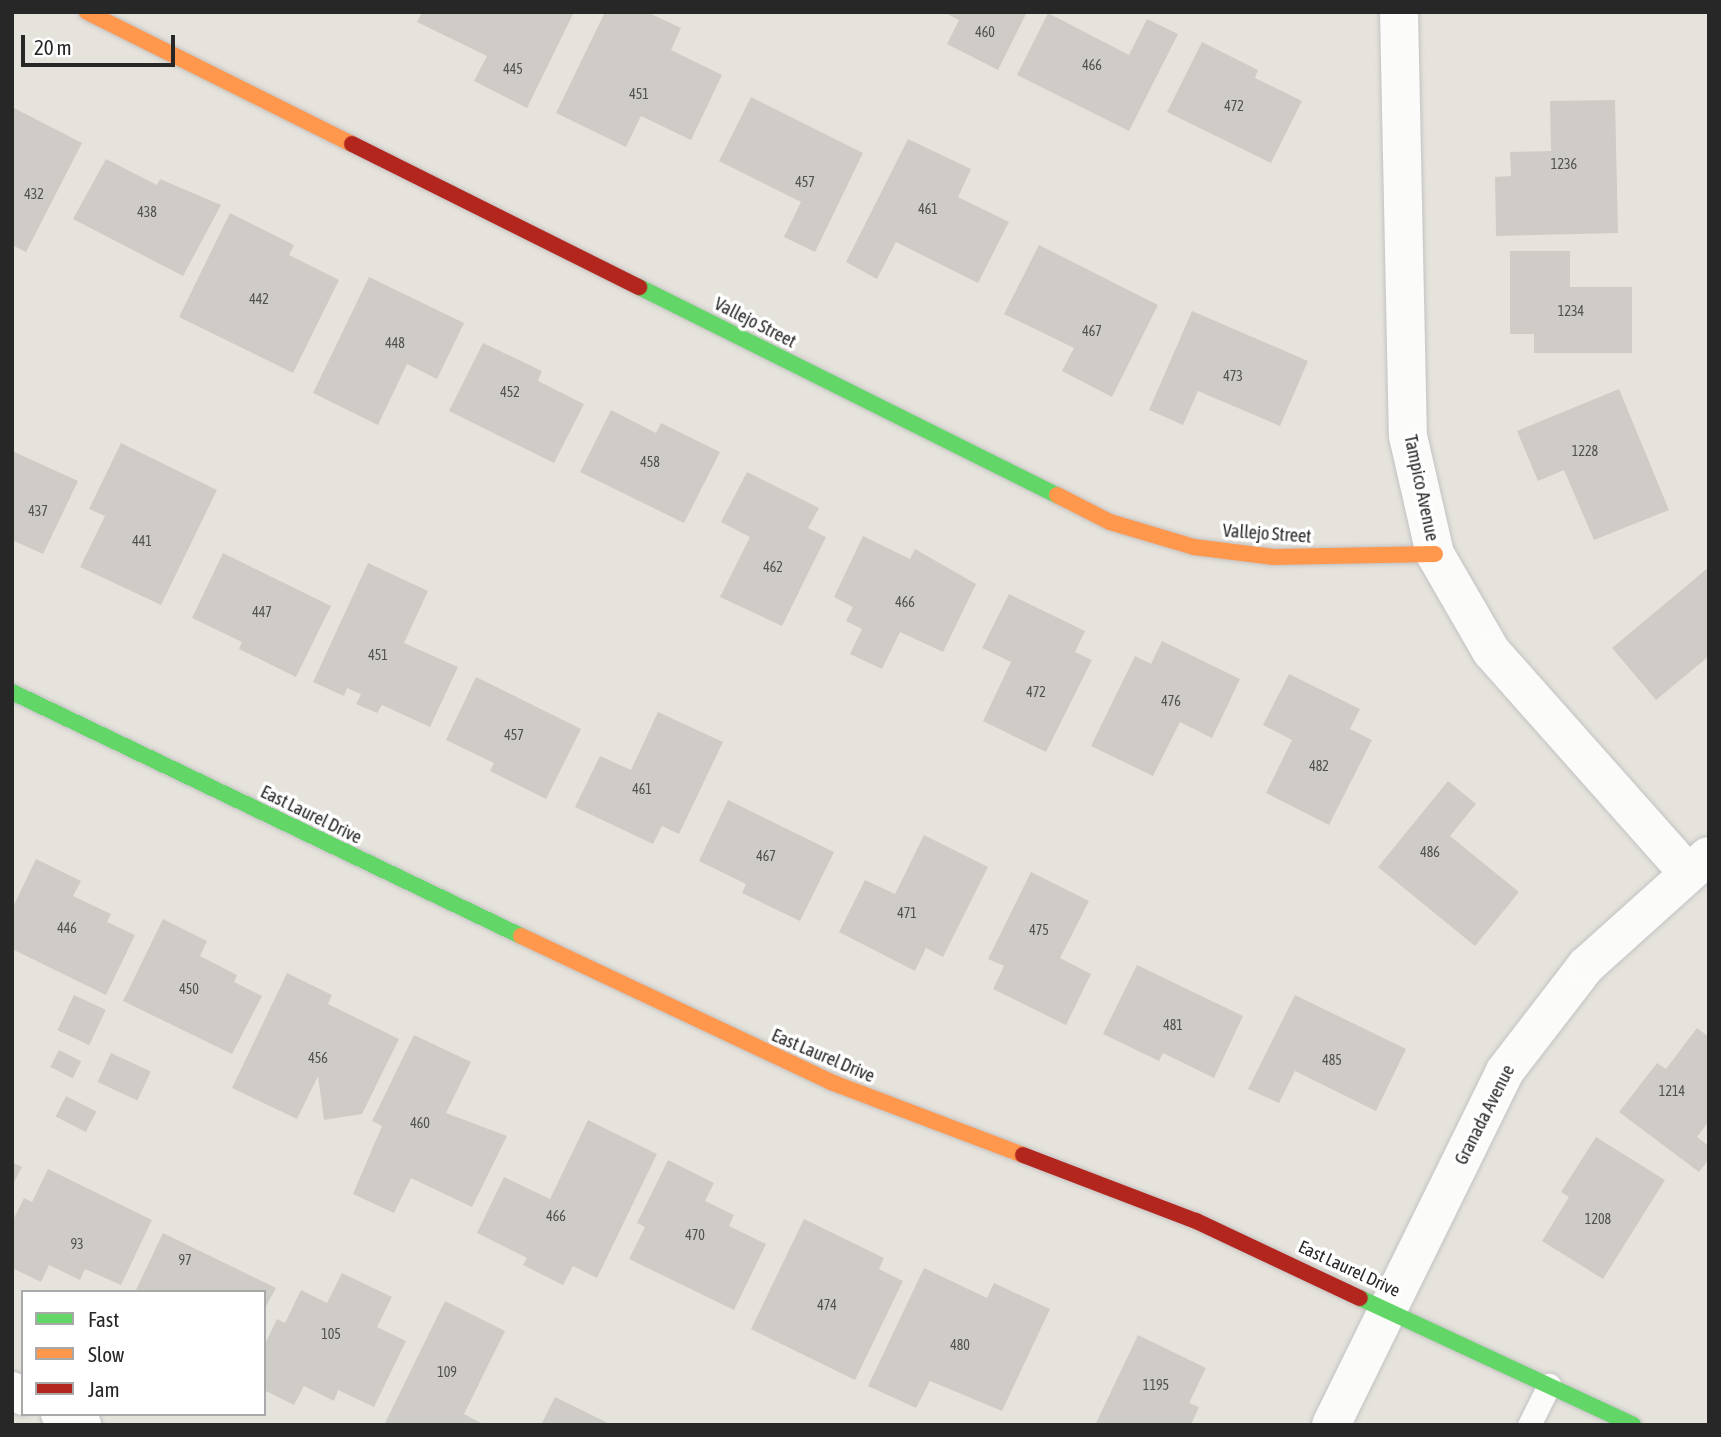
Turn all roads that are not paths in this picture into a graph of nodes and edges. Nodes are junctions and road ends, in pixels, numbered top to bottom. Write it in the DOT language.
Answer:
graph roads {
  1 [pos="87,12"];
  2 [pos="1399,12"];
  3 [pos="1435,554"];
  4 [pos="12,692"];
  5 [pos="1699,864"];
  6 [pos="1387,1308"];
  7 [pos="1549,1385"];
  8 [pos="64,1416"];
  9 [pos="82,1425"];
  10 [pos="1331,1425"];
  11 [pos="1530,1425"];
  12 [pos="1633,1425"];
  1 -- 3 [label="main road, Vallejo Street"];
  2 -- 3 [label="street, Tampico Avenue"];
  3 -- 5 [label="street, Tampico Avenue"];
  4 -- 6 [label="main road, East Laurel Drive"];
  5 -- 6 [label="street, Granada Avenue"];
  6 -- 7 [label="main road, East Laurel Drive"];
  6 -- 10 [label="street, Granada Avenue"];
  7 -- 11 [label="lane"];
  7 -- 12 [label="main road, East Laurel Drive"];
  8 -- 9 [label="street"];
}
